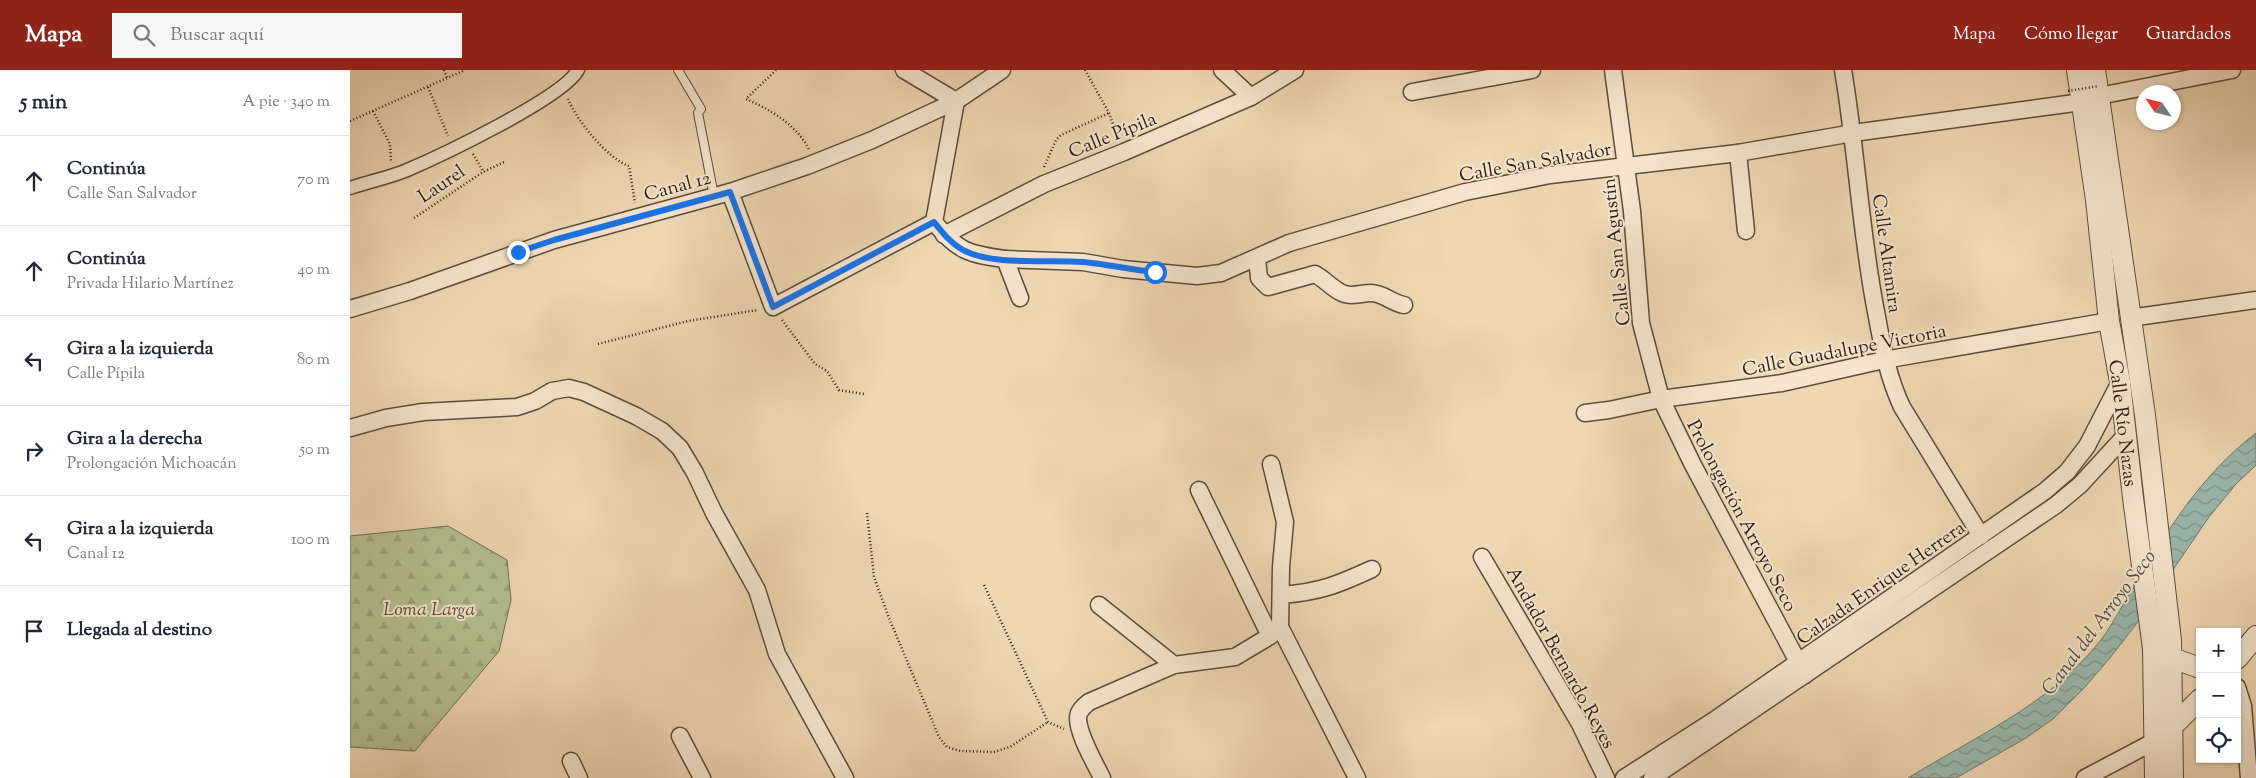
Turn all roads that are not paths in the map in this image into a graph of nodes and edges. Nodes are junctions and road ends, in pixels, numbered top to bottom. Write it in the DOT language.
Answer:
graph roads {
  1 [pos="578,70"];
  2 [pos="678,70"];
  3 [pos="904,70"];
  4 [pos="1002,70"];
  5 [pos="1222,70"];
  6 [pos="1295,70"];
  7 [pos="1532,70"];
  8 [pos="1613,70"];
  9 [pos="1843,70"];
  10 [pos="2077,70"];
  11 [pos="2232,70"];
  12 [pos="2089,89"];
  13 [pos="1412,92"];
  14 [pos="1251,97"];
  15 [pos="956,100"];
  16 [pos="1853,132"];
  17 [pos="1738,153"];
  18 [pos="1627,165"];
  19 [pos="350,188"];
  20 [pos="722,194"];
  21 [pos="934,222"];
  22 [pos="1746,231"];
  23 [pos="944,235"];
  24 [pos="1257,258"];
  25 [pos="1005,259"];
  26 [pos="1020,298"];
  27 [pos="2256,300"];
  28 [pos="1404,305"];
  29 [pos="350,309"];
  30 [pos="2130,318"];
  31 [pos="2109,321"];
  32 [pos="1884,360"];
  33 [pos="2120,382"];
  34 [pos="1661,399"];
  35 [pos="1585,413"];
  36 [pos="350,428"];
  37 [pos="2126,435"];
  38 [pos="1271,464"];
  39 [pos="1199,490"];
  40 [pos="1981,536"];
  41 [pos="1482,556"];
  42 [pos="1372,569"];
  43 [pos="1281,595"];
  44 [pos="1099,605"];
  45 [pos="1275,632"];
  46 [pos="2256,636"];
  47 [pos="2166,649"];
  48 [pos="2241,654"];
  49 [pos="1174,665"];
  50 [pos="2196,666"];
  51 [pos="1802,669"];
  52 [pos="2241,702"];
  53 [pos="2196,703"];
  54 [pos="2163,735"];
  55 [pos="680,736"];
  56 [pos="571,761"];
  57 [pos="2251,772"];
  58 [pos="579,778"];
  59 [pos="702,778"];
  60 [pos="845,778"];
  61 [pos="1102,778"];
  62 [pos="1357,778"];
  63 [pos="1606,778"];
  64 [pos="1624,778"];
  65 [pos="1652,778"];
  66 [pos="2085,778"];
  67 [pos="2155,778"];
  68 [pos="2173,778"];
  1 -- 19 [label="street"];
  2 -- 20 [label="lane"];
  3 -- 15 [label="street"];
  4 -- 15 [label="street, Canal 12"];
  5 -- 14 [label="street"];
  6 -- 14 [label="street, Calle Pípila"];
  7 -- 13 [label="street"];
  8 -- 18 [label="street, Calle San Agustín"];
  9 -- 16 [label="street, Calle Altamira"];
  10 -- 12 [label="street, Calle Río Nazas"];
  11 -- 12 [label="street, Calle San Salvador"];
  12 -- 16 [label="street, Calle San Salvador"];
  12 -- 30 [label="street, Calle Río Nazas"];
  12 -- 31 [label="street, Calle Río Nazas"];
  14 -- 23 [label="street, Calle Pípila"];
  15 -- 20 [label="street, Canal 12"];
  15 -- 21 [label="street"];
  16 -- 17 [label="street, Calle San Salvador"];
  16 -- 32 [label="street, Calle Altamira"];
  17 -- 18 [label="street, Calle San Salvador"];
  17 -- 22 [label="street"];
  18 -- 24 [label="street, Calle San Salvador"];
  18 -- 34 [label="street, Calle San Agustín"];
  20 -- 21 [label="street"];
  20 -- 29 [label="street, Canal 12"];
  21 -- 23 [label="street, Calle San Salvador"];
  23 -- 25 [label="street, Calle San Salvador"];
  24 -- 25 [label="street, Calle San Salvador"];
  24 -- 28 [label="street"];
  25 -- 26 [label="street"];
  27 -- 30 [label="street"];
  30 -- 47 [label="street, Calle Río Nazas"];
  31 -- 32 [label="street, Calle Guadalupe Victoria"];
  31 -- 33 [label="street, Calle Río Nazas"];
  32 -- 34 [label="street, Calle Guadalupe Victoria"];
  32 -- 40 [label="street, Calle Altamira"];
  33 -- 37 [label="street, Calle Río Nazas"];
  33 -- 40 [label="street, Calzada Enrique Herrera"];
  34 -- 35 [label="street, Calle Guadalupe Victoria"];
  34 -- 51 [label="street, Prolongación Arroyo Seco"];
  36 -- 60 [label="street"];
  37 -- 47 [label="street, Calle Río Nazas"];
  37 -- 51 [label="street, Calzada Enrique Herrera"];
  38 -- 43 [label="street"];
  39 -- 45 [label="street"];
  40 -- 51 [label="street, Calzada Enrique Herrera"];
  41 -- 63 [label="street, Andador Bernardo Reyes"];
  42 -- 43 [label="street"];
  43 -- 45 [label="street"];
  44 -- 49 [label="street"];
  45 -- 49 [label="street"];
  45 -- 62 [label="street"];
  46 -- 48 [label="street"];
  47 -- 50 [label="street"];
  47 -- 54 [label="street, Calle Río Nazas"];
  49 -- 61 [label="street"];
  51 -- 64 [label="street, Calzada Enrique Herrera"];
  51 -- 65 [label="street, Calzada Enrique Herrera"];
  52 -- 57 [label="street"];
  53 -- 54 [label="street"];
  54 -- 66 [label="street"];
  54 -- 67 [label="street, Calle Río Nazas"];
  54 -- 68 [label="street, Calle Río Nazas"];
  55 -- 59 [label="street"];
  56 -- 58 [label="street"];
}
